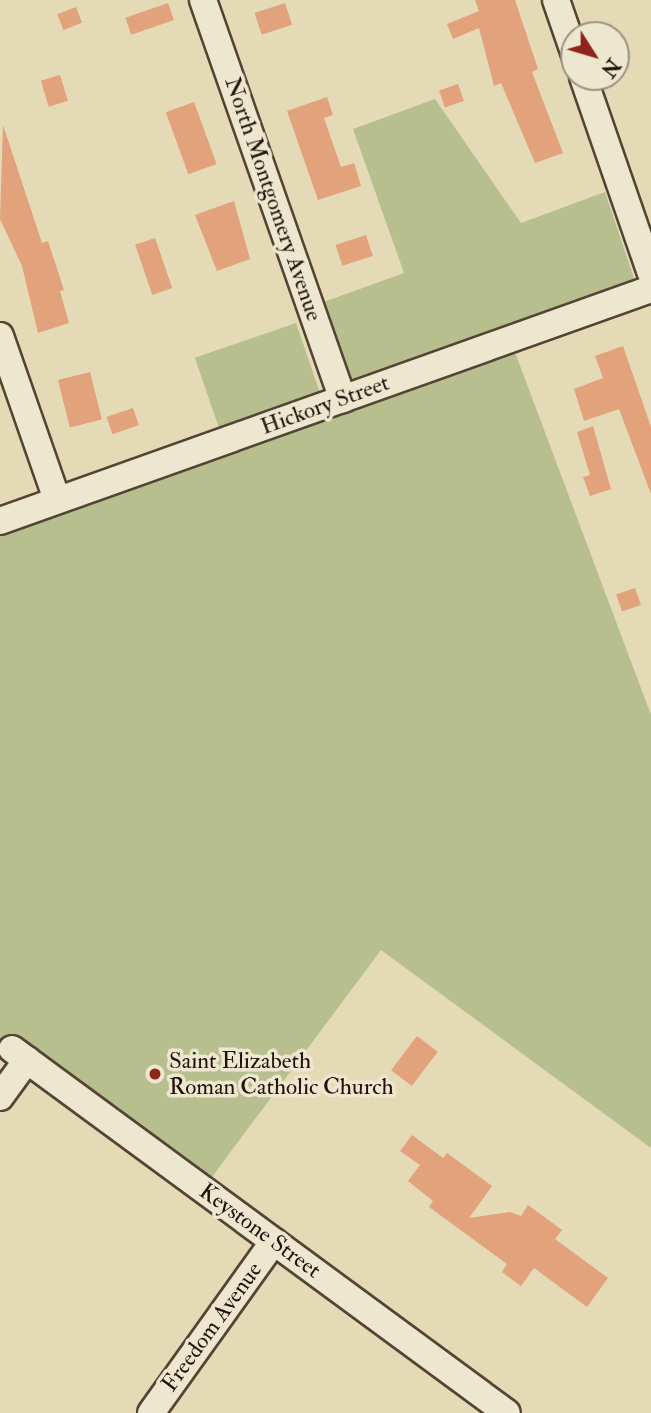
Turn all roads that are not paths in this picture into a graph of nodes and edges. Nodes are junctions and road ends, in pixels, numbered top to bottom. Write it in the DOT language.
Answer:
graph roads {
  1 [pos="203,0"];
  2 [pos="556,0"];
  3 [pos="563,21"];
  4 [pos="588,91"];
  5 [pos="651,273"];
  6 [pos="651,289"];
  7 [pos="0,336"];
  8 [pos="342,398"];
  9 [pos="57,500"];
  10 [pos="0,520"];
  11 [pos="0,1097"];
  12 [pos="274,1241"];
  13 [pos="151,1413"];
  14 [pos="507,1413"];
  1 -- 8 [label="street, North Montgomery Avenue"];
  2 -- 3 [label="street"];
  4 -- 5 [label="street"];
  6 -- 8 [label="street, Hickory Street"];
  7 -- 9 [label="street"];
  8 -- 9 [label="street, Hickory Street"];
  9 -- 10 [label="street, Hickory Street"];
  11 -- 12 [label="street, Keystone Street"];
  12 -- 13 [label="street, Freedom Avenue"];
  12 -- 14 [label="street, Keystone Street"];
}
